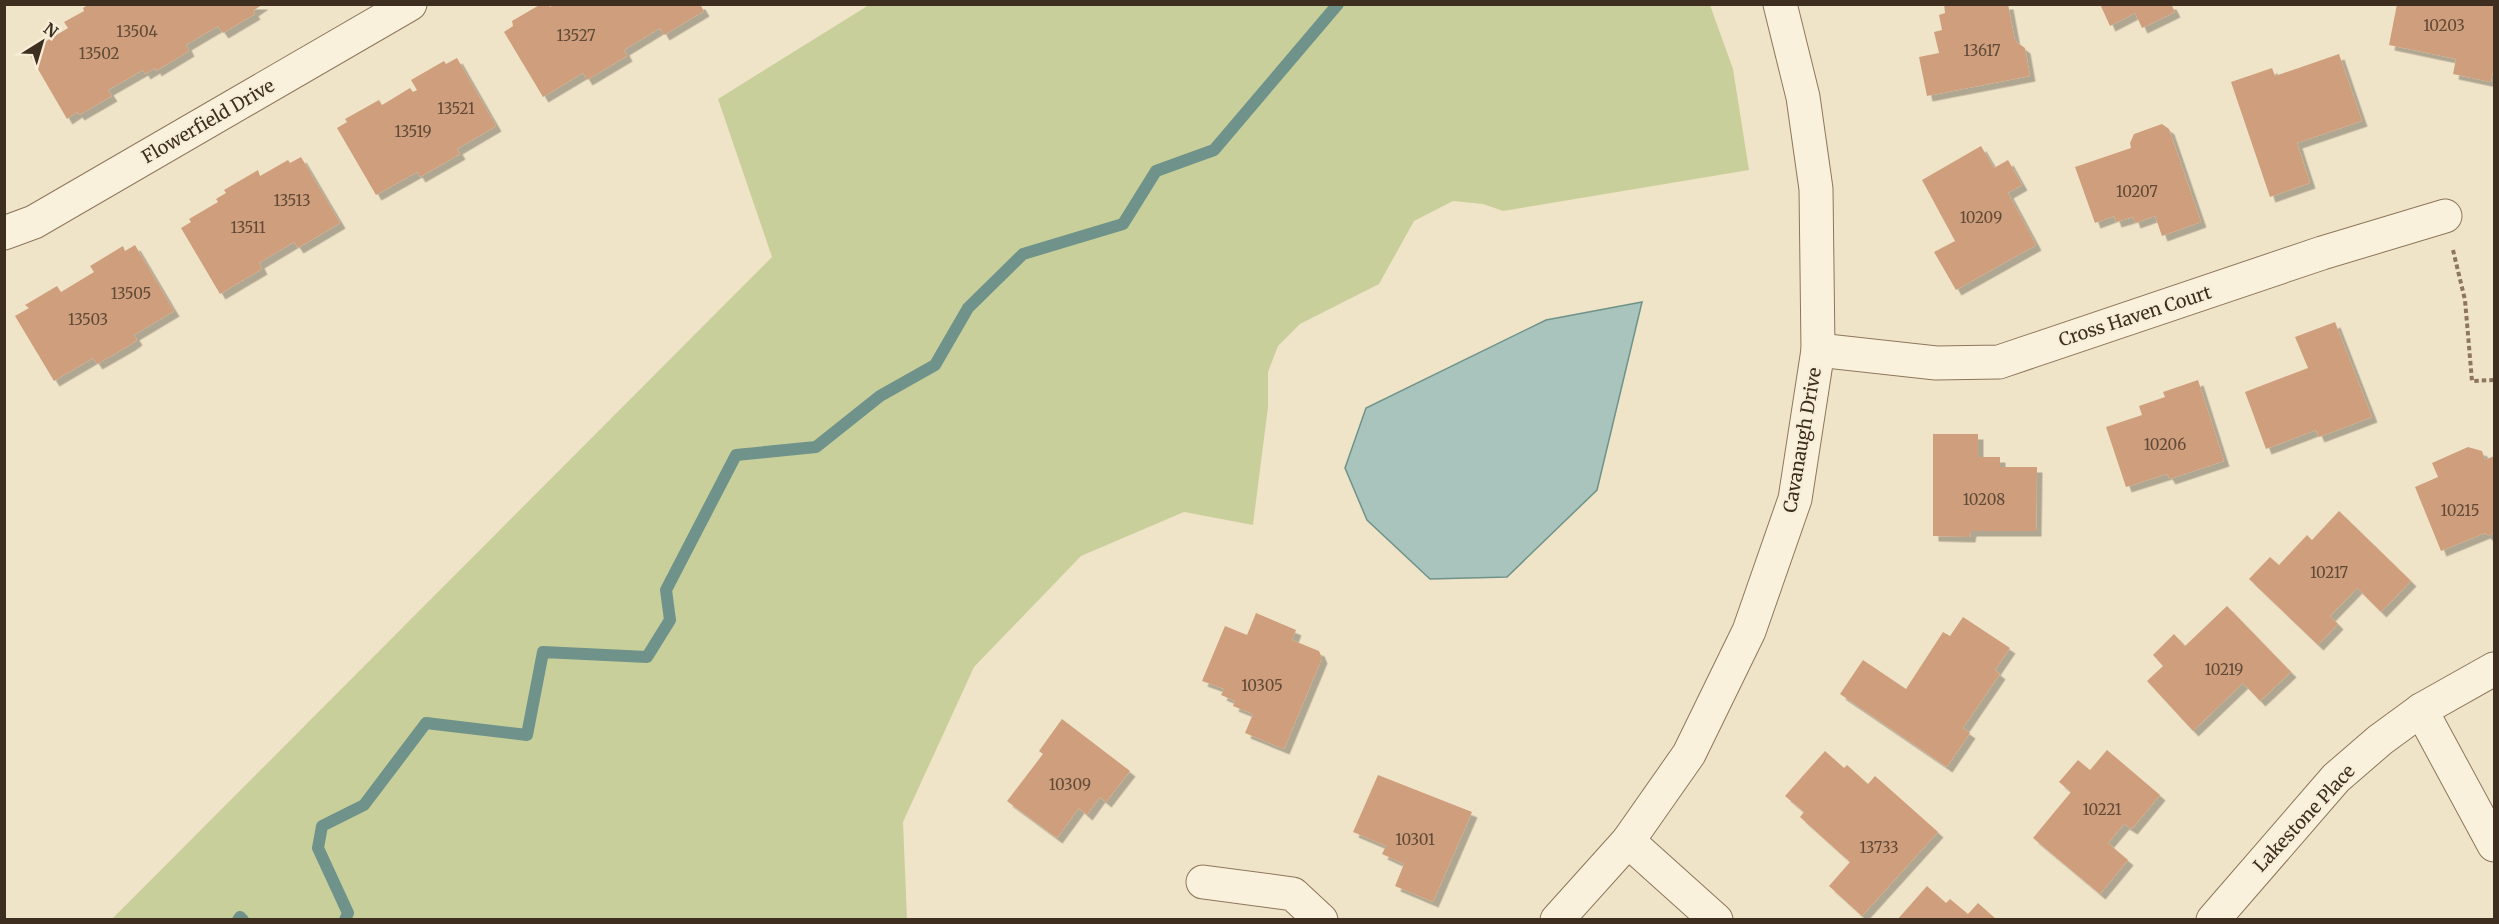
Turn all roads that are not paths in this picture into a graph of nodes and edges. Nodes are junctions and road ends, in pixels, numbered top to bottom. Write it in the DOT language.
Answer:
graph roads {
  1 [pos="410,4"];
  2 [pos="1780,4"];
  3 [pos="2445,216"];
  4 [pos="4,233"];
  5 [pos="1818,350"];
  6 [pos="2494,669"];
  7 [pos="2421,710"];
  8 [pos="1628,841"];
  9 [pos="2494,845"];
  10 [pos="1203,882"];
  11 [pos="1321,920"];
  12 [pos="1557,920"];
  13 [pos="1716,920"];
  14 [pos="2213,920"];
  1 -- 4 [label="street, Flowerfield Drive"];
  2 -- 5 [label="street, Cavanaugh Drive"];
  3 -- 5 [label="street, Cross Haven Court"];
  5 -- 8 [label="street, Cavanaugh Drive"];
  6 -- 7 [label="street, Lakestone Place"];
  7 -- 9 [label="street"];
  7 -- 14 [label="street, Lakestone Place"];
  8 -- 12 [label="street, Cavanaugh Drive"];
  8 -- 13 [label="street"];
  10 -- 11 [label="street"];
}
